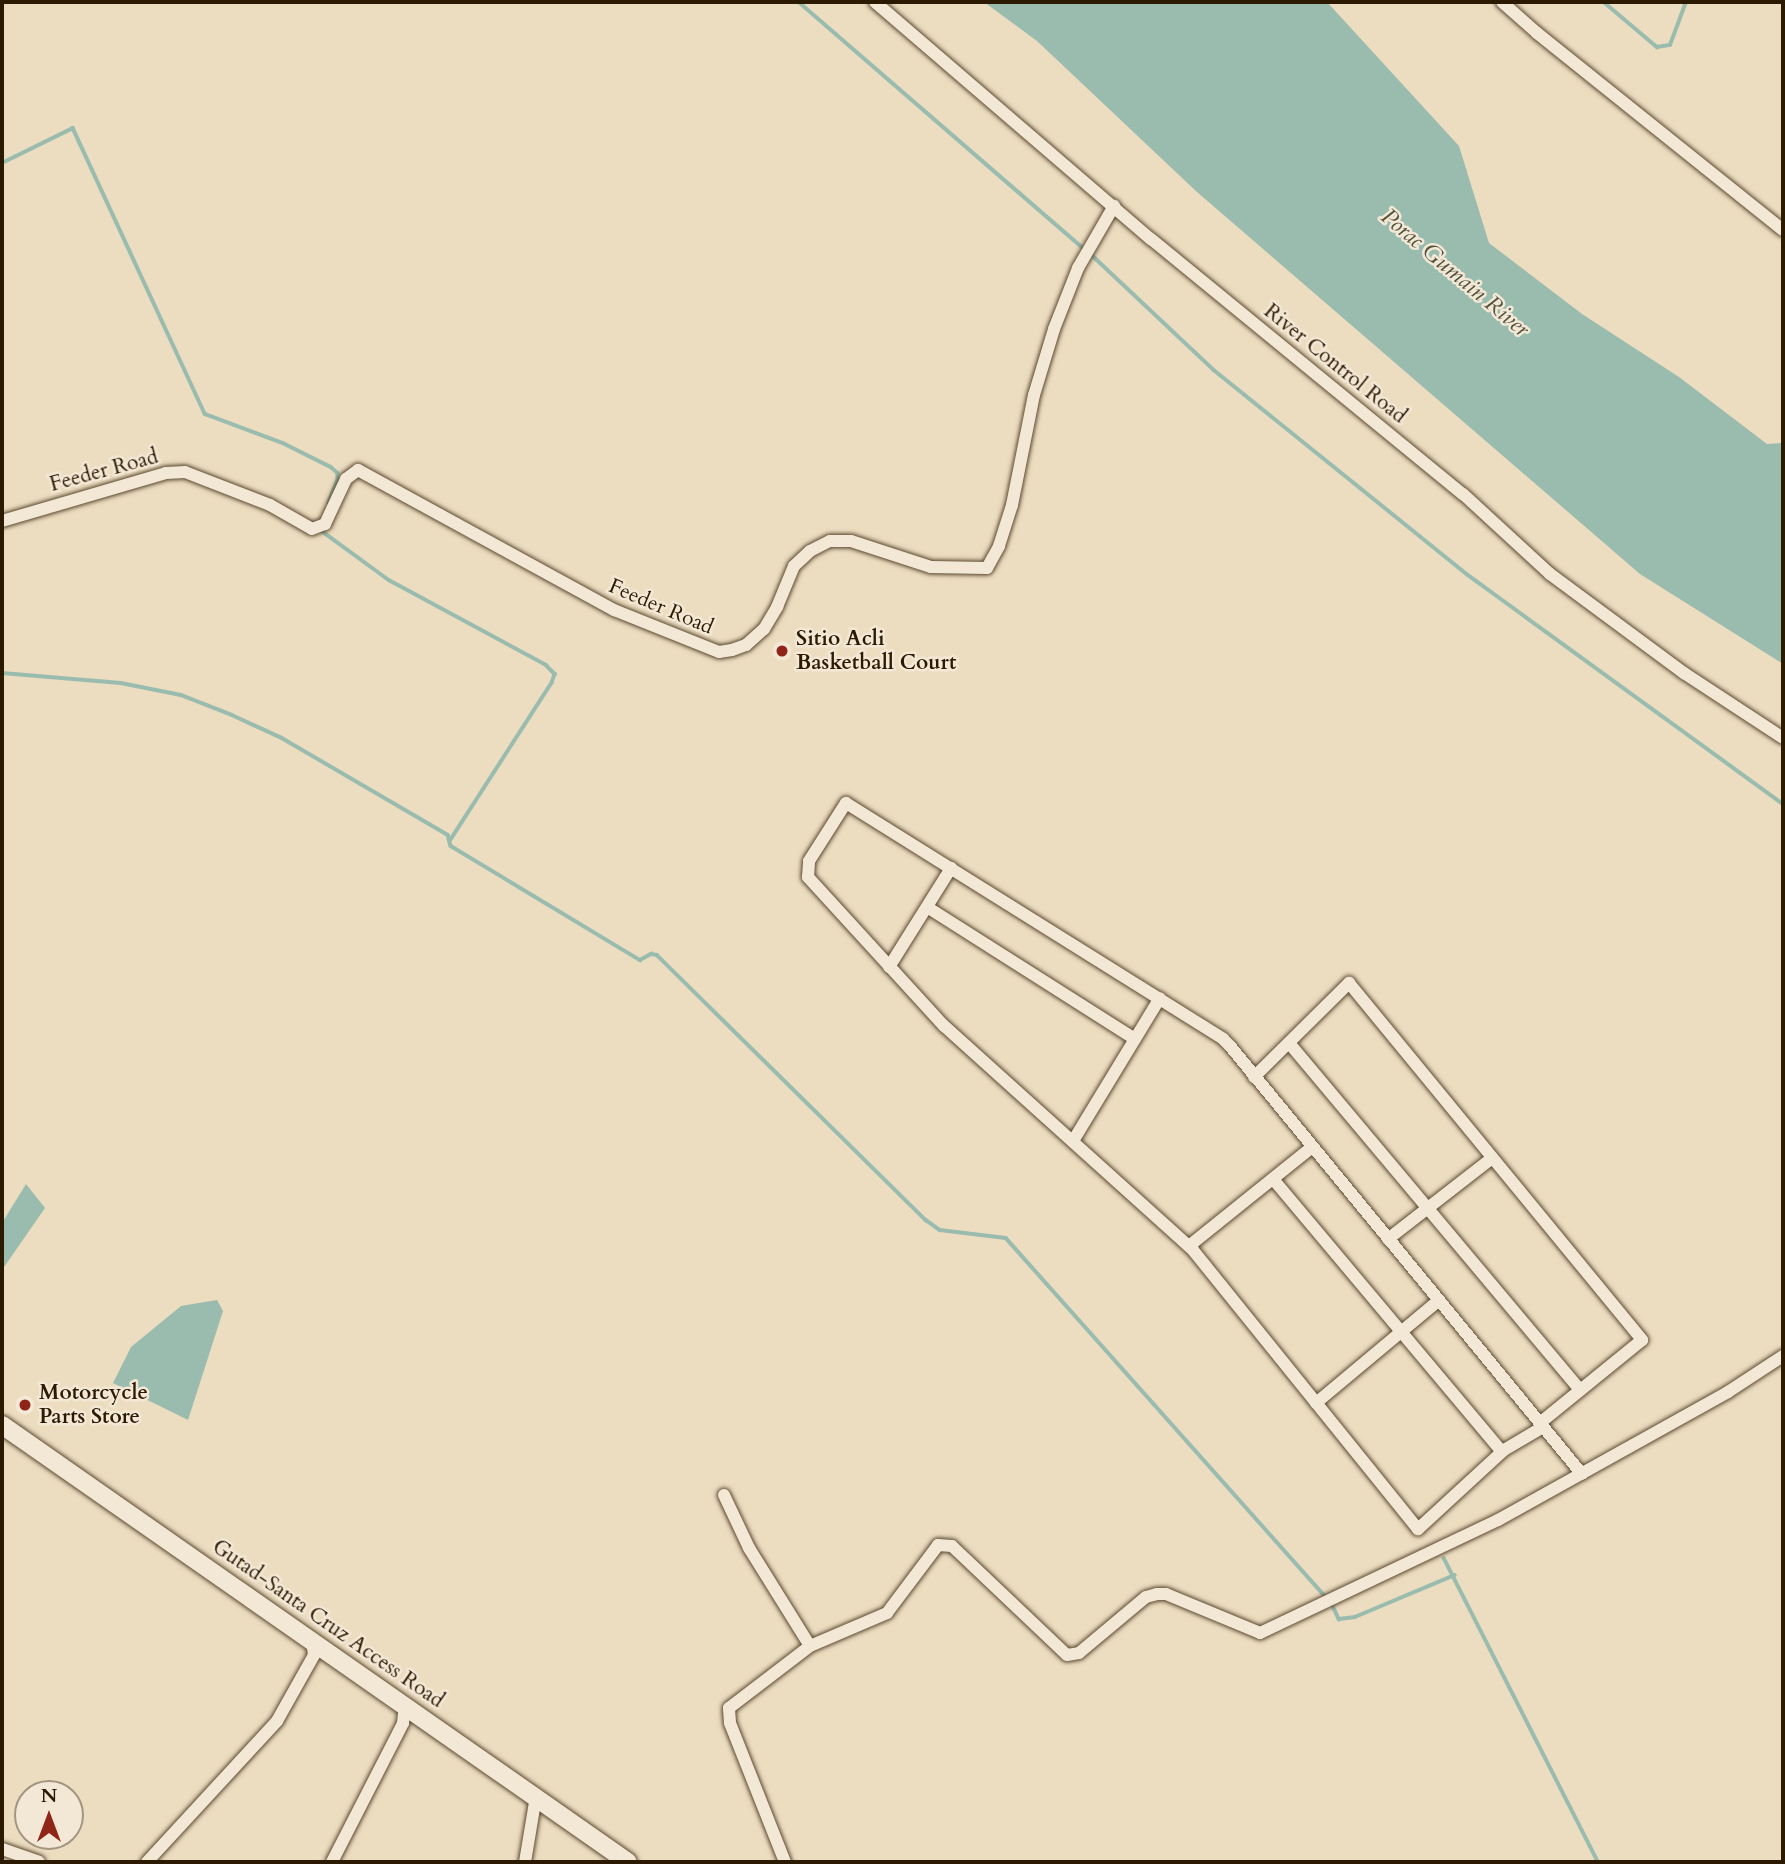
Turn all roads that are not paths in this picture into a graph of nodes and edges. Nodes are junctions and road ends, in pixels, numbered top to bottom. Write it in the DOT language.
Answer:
graph roads {
  1 [pos="875,2"];
  2 [pos="1502,2"];
  3 [pos="1114,206"];
  4 [pos="1783,230"];
  5 [pos="2,521"];
  6 [pos="1783,738"];
  7 [pos="951,868"];
  8 [pos="927,907"];
  9 [pos="889,967"];
  10 [pos="1160,998"];
  11 [pos="1135,1039"];
  12 [pos="1289,1043"];
  13 [pos="1254,1077"];
  14 [pos="1073,1141"];
  15 [pos="1312,1147"];
  16 [pos="1492,1158"];
  17 [pos="1273,1179"];
  18 [pos="1428,1208"];
  19 [pos="1388,1239"];
  20 [pos="1189,1246"];
  21 [pos="1438,1300"];
  22 [pos="1401,1332"];
  23 [pos="1783,1356"];
  24 [pos="1580,1390"];
  25 [pos="1316,1402"];
  26 [pos="2,1425"];
  27 [pos="1541,1425"];
  28 [pos="1502,1452"];
  29 [pos="1582,1474"];
  30 [pos="724,1495"];
  31 [pos="312,1640"];
  32 [pos="810,1646"];
  33 [pos="405,1705"];
  34 [pos="536,1796"];
  35 [pos="2,1849"];
  36 [pos="39,1862"];
  37 [pos="148,1862"];
  38 [pos="332,1862"];
  39 [pos="525,1862"];
  40 [pos="628,1862"];
  41 [pos="785,1862"];
  1 -- 3 [label="street, River Control Road"];
  2 -- 4 [label="street"];
  3 -- 5 [label="street, Feeder Road"];
  3 -- 6 [label="street, River Control Road"];
  7 -- 8 [label="street"];
  7 -- 9 [label="street"];
  7 -- 10 [label="street"];
  8 -- 9 [label="street"];
  8 -- 11 [label="street"];
  9 -- 14 [label="street"];
  10 -- 11 [label="street"];
  10 -- 13 [label="street"];
  11 -- 14 [label="street"];
  12 -- 13 [label="street"];
  12 -- 16 [label="street"];
  12 -- 18 [label="street"];
  13 -- 15 [label="street"];
  14 -- 20 [label="street"];
  15 -- 17 [label="street"];
  15 -- 19 [label="street"];
  16 -- 18 [label="street"];
  16 -- 24 [label="street"];
  17 -- 20 [label="street"];
  17 -- 22 [label="street"];
  18 -- 19 [label="street"];
  18 -- 24 [label="street"];
  19 -- 21 [label="street"];
  20 -- 25 [label="street"];
  21 -- 22 [label="street"];
  21 -- 27 [label="street"];
  22 -- 25 [label="street"];
  22 -- 28 [label="street"];
  23 -- 29 [label="street"];
  24 -- 27 [label="street"];
  25 -- 28 [label="street"];
  26 -- 31 [label="main road, Gutad-Santa Cruz Access Road"];
  27 -- 28 [label="street"];
  27 -- 29 [label="street"];
  29 -- 32 [label="street"];
  30 -- 32 [label="street"];
  31 -- 33 [label="main road, Gutad-Santa Cruz Access Road"];
  31 -- 37 [label="street"];
  32 -- 41 [label="street"];
  33 -- 34 [label="main road, Gutad-Santa Cruz Access Road"];
  33 -- 38 [label="street"];
  34 -- 39 [label="street"];
  34 -- 40 [label="main road, Gutad-Santa Cruz Access Road"];
  35 -- 36 [label="street"];
}
